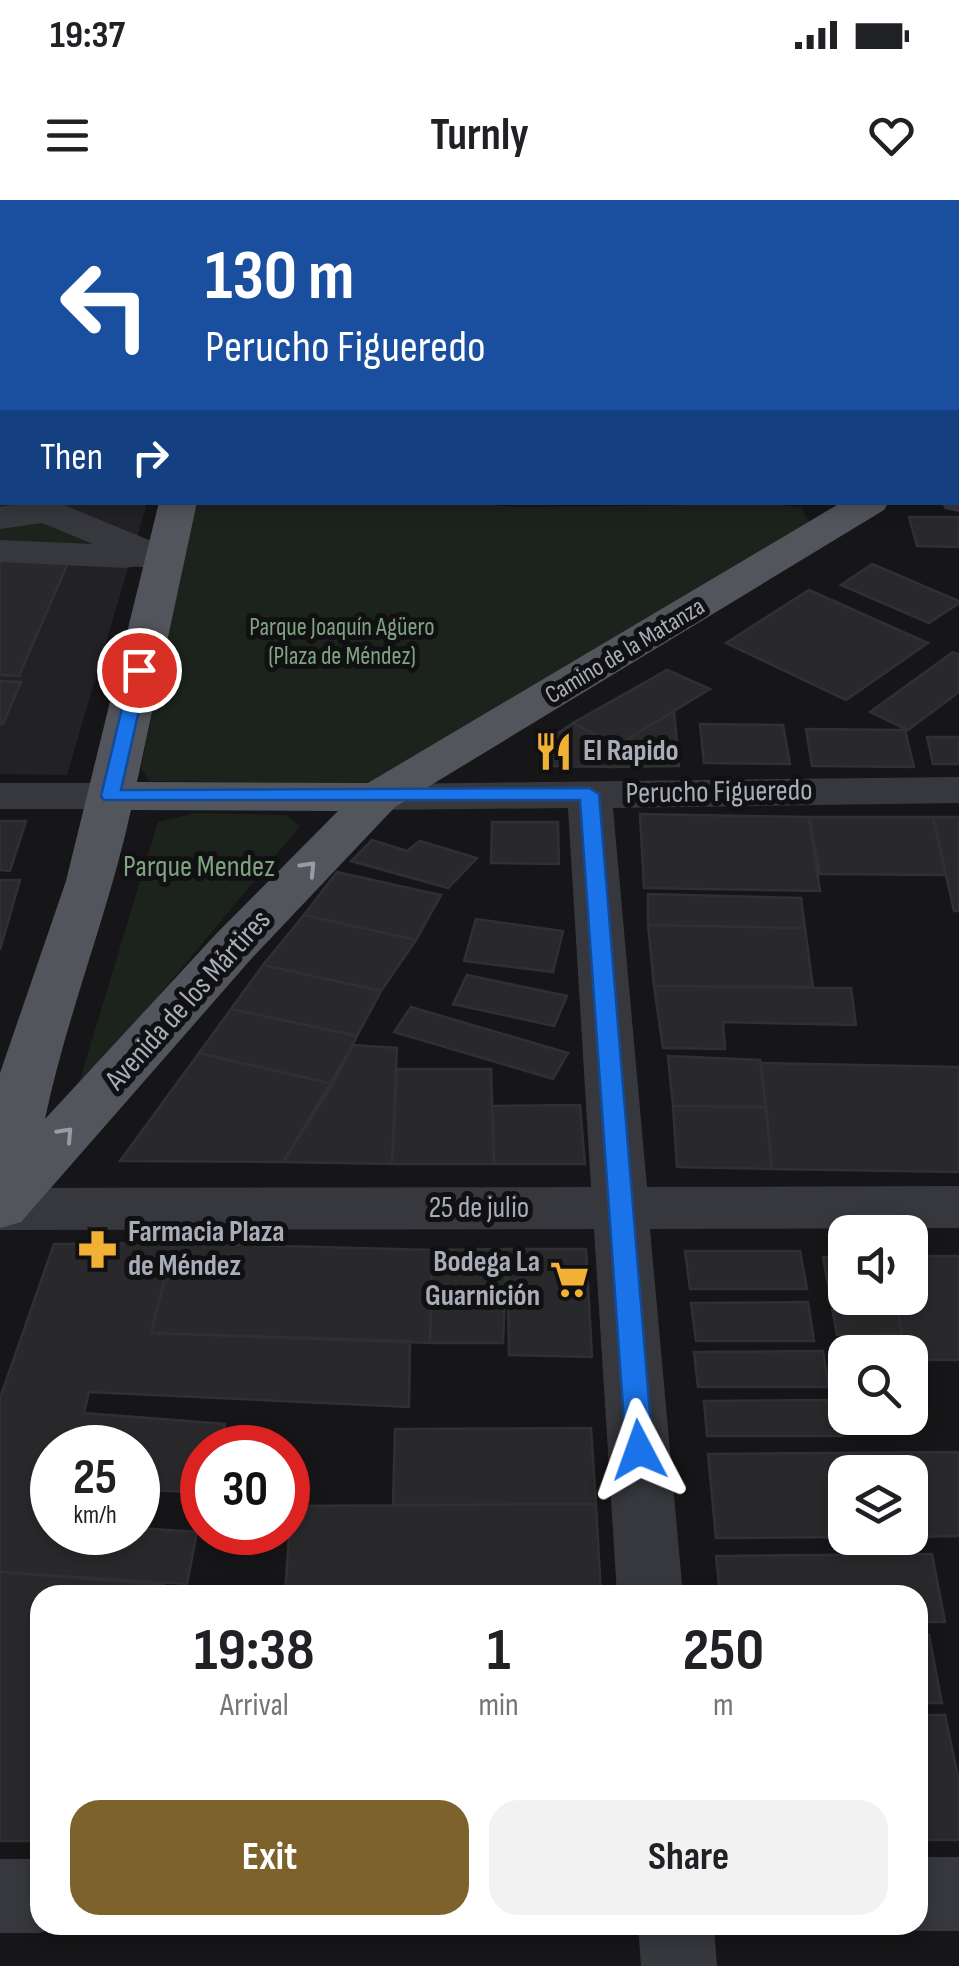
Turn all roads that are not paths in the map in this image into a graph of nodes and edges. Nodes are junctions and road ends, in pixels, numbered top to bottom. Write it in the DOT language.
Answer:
graph roads {
  1 [pos="177,505"];
  2 [pos="865,505"];
  3 [pos="0,518"];
  4 [pos="0,551"];
  5 [pos="162,559"];
  6 [pos="959,790"];
  7 [pos="589,794"];
  8 [pos="0,796"];
  9 [pos="110,796"];
  10 [pos="378,797"];
  11 [pos="15,1080"];
  12 [pos="0,1194"];
  13 [pos="0,1207"];
  14 [pos="959,1207"];
  15 [pos="621,1208"];
  16 [pos="649,1585"];
  17 [pos="928,1894"];
  18 [pos="959,1894"];
  19 [pos="0,1896"];
  20 [pos="30,1896"];
  21 [pos="677,1935"];
  22 [pos="679,1966"];
  1 -- 5 [label="main road"];
  2 -- 10 [label="main road, Camino de la Matanza"];
  3 -- 5 [label="street"];
  4 -- 5 [label="street"];
  5 -- 9 [label="main road"];
  6 -- 7 [label="street, Perucho Figueredo"];
  7 -- 10 [label="street, Perucho Figueredo"];
  7 -- 15 [label="street"];
  8 -- 9 [label="street, Perucho Figueredo"];
  9 -- 10 [label="main road, Perucho Figueredo"];
  9 -- 11 [label="main road"];
  13 -- 10 [label="main road, Avenida de los Mártires, one-way"];
  11 -- 12 [label="main road"];
  13 -- 15 [label="street, 25 de julio"];
  14 -- 15 [label="street, 25 de julio"];
  15 -- 16 [label="street"];
  17 -- 18 [label="street"];
  19 -- 20 [label="street"];
  21 -- 22 [label="street"];
}
